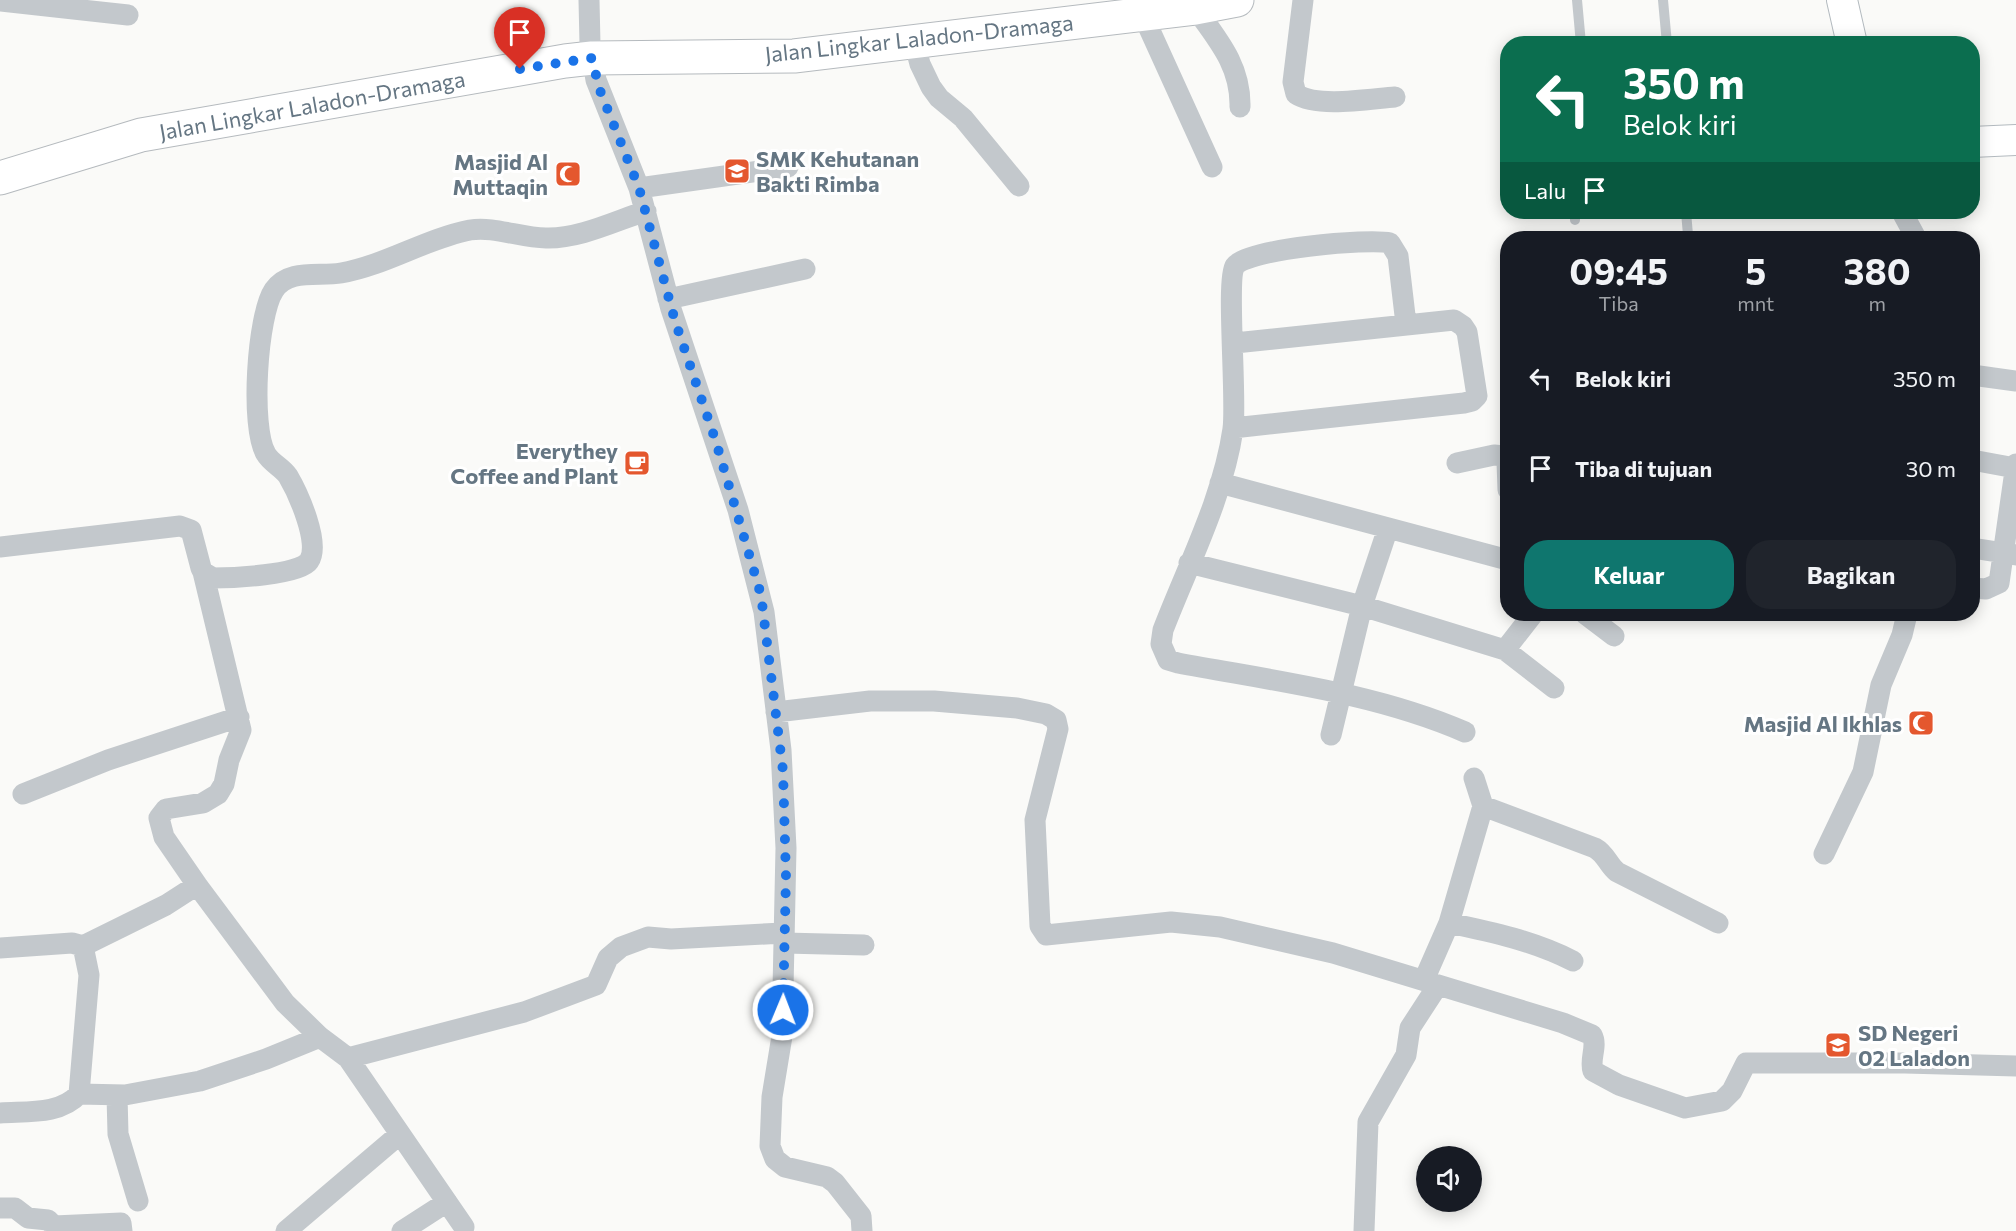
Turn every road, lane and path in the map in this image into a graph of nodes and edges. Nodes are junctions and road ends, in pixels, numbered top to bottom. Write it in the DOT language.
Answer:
graph roads {
  1 [pos="589,0"];
  2 [pos="1237,0"];
  3 [pos="1303,0"];
  4 [pos="1577,0"];
  5 [pos="1663,0"];
  6 [pos="1842,0"];
  7 [pos="0,1"];
  8 [pos="1194,4"];
  9 [pos="1142,13"];
  10 [pos="128,15"];
  11 [pos="1580,36"];
  12 [pos="1666,36"];
  13 [pos="1850,36"];
  14 [pos="914,41"];
  15 [pos="592,58"];
  16 [pos="1395,97"];
  17 [pos="1240,107"];
  18 [pos="2016,140"];
  19 [pos="1980,142"];
  20 [pos="788,166"];
  21 [pos="1212,167"];
  22 [pos="0,178"];
  23 [pos="1019,186"];
  24 [pos="639,188"];
  25 [pos="646,211"];
  26 [pos="805,269"];
  27 [pos="668,299"];
  28 [pos="1406,324"];
  29 [pos="1234,344"];
  30 [pos="1980,376"];
  31 [pos="2016,381"];
  32 [pos="1233,428"];
  33 [pos="1500,456"];
  34 [pos="1980,461"];
  35 [pos="1457,464"];
  36 [pos="2016,466"];
  37 [pos="1221,483"];
  38 [pos="1388,528"];
  39 [pos="0,547"];
  40 [pos="1980,549"];
  41 [pos="2011,555"];
  42 [pos="1500,558"];
  43 [pos="1189,564"];
  44 [pos="203,572"];
  45 [pos="1980,589"];
  46 [pos="1362,606"];
  47 [pos="1528,621"];
  48 [pos="1594,621"];
  49 [pos="1905,621"];
  50 [pos="1614,636"];
  51 [pos="1505,650"];
  52 [pos="1554,688"];
  53 [pos="1339,693"];
  54 [pos="776,712"];
  55 [pos="239,717"];
  56 [pos="1465,732"];
  57 [pos="1331,735"];
  58 [pos="1474,778"];
  59 [pos="23,794"];
  60 [pos="1483,806"];
  61 [pos="1824,854"];
  62 [pos="197,885"];
  63 [pos="1449,923"];
  64 [pos="1718,923"];
  65 [pos="784,938"];
  66 [pos="864,945"];
  67 [pos="83,946"];
  68 [pos="0,948"];
  69 [pos="1573,961"];
  70 [pos="1431,982"];
  71 [pos="320,1037"];
  72 [pos="348,1058"];
  73 [pos="2016,1066"];
  74 [pos="80,1094"];
  75 [pos="117,1095"];
  76 [pos="0,1113"];
  77 [pos="400,1134"];
  78 [pos="138,1201"];
  79 [pos="447,1202"];
  80 [pos="0,1208"];
  81 [pos="464,1227"];
  82 [pos="122,1231"];
  83 [pos="286,1231"];
  84 [pos="402,1231"];
  85 [pos="862,1231"];
  86 [pos="1364,1231"];
  1 -- 15 [label="street"];
  2 -- 8 [label="main road, Jalan Lingkar Laladon-Dramaga"];
  3 -- 16 [label="street"];
  4 -- 11 [label="lane"];
  5 -- 12 [label="lane"];
  6 -- 13 [label="main road"];
  7 -- 10 [label="street"];
  8 -- 9 [label="main road, Jalan Lingkar Laladon-Dramaga"];
  8 -- 17 [label="street"];
  9 -- 14 [label="main road, Jalan Lingkar Laladon-Dramaga"];
  9 -- 21 [label="street"];
  14 -- 15 [label="main road, Jalan Lingkar Laladon-Dramaga"];
  14 -- 23 [label="street"];
  15 -- 22 [label="main road, Jalan Lingkar Laladon-Dramaga"];
  15 -- 24 [label="street"];
  18 -- 19 [label="main road"];
  20 -- 24 [label="street"];
  24 -- 25 [label="street"];
  25 -- 27 [label="street"];
  25 -- 44 [label="street"];
  26 -- 27 [label="street"];
  27 -- 54 [label="street"];
  28 -- 29 [label="street"];
  28 -- 29 [label="street"];
  28 -- 32 [label="street"];
  29 -- 32 [label="street"];
  30 -- 31 [label="street"];
  32 -- 37 [label="street"];
  33 -- 35 [label="street"];
  34 -- 36 [label="street"];
  36 -- 41 [label="street"];
  37 -- 38 [label="street"];
  37 -- 43 [label="street"];
  38 -- 42 [label="street"];
  38 -- 46 [label="street"];
  39 -- 44 [label="street"];
  40 -- 41 [label="street"];
  41 -- 45 [label="street"];
  43 -- 46 [label="street"];
  43 -- 53 [label="street"];
  44 -- 55 [label="street"];
  46 -- 51 [label="street"];
  46 -- 53 [label="street"];
  47 -- 51 [label="street"];
  48 -- 50 [label="street"];
  49 -- 61 [label="street"];
  51 -- 52 [label="street"];
  53 -- 56 [label="street"];
  53 -- 57 [label="street"];
  54 -- 65 [label="street"];
  54 -- 70 [label="street"];
  55 -- 59 [label="street"];
  55 -- 62 [label="street"];
  58 -- 60 [label="street"];
  60 -- 63 [label="street"];
  60 -- 64 [label="street"];
  62 -- 67 [label="street"];
  62 -- 71 [label="street"];
  63 -- 69 [label="street"];
  63 -- 70 [label="street"];
  65 -- 66 [label="street"];
  65 -- 72 [label="street"];
  65 -- 85 [label="street"];
  67 -- 68 [label="street"];
  67 -- 74 [label="street"];
  70 -- 73 [label="street"];
  70 -- 86 [label="street"];
  71 -- 72 [label="street"];
  71 -- 75 [label="street"];
  72 -- 77 [label="street"];
  74 -- 75 [label="street"];
  74 -- 76 [label="street"];
  75 -- 78 [label="street"];
  77 -- 79 [label="street"];
  77 -- 83 [label="street"];
  79 -- 81 [label="street"];
  79 -- 84 [label="street"];
  80 -- 82 [label="street"];
}
